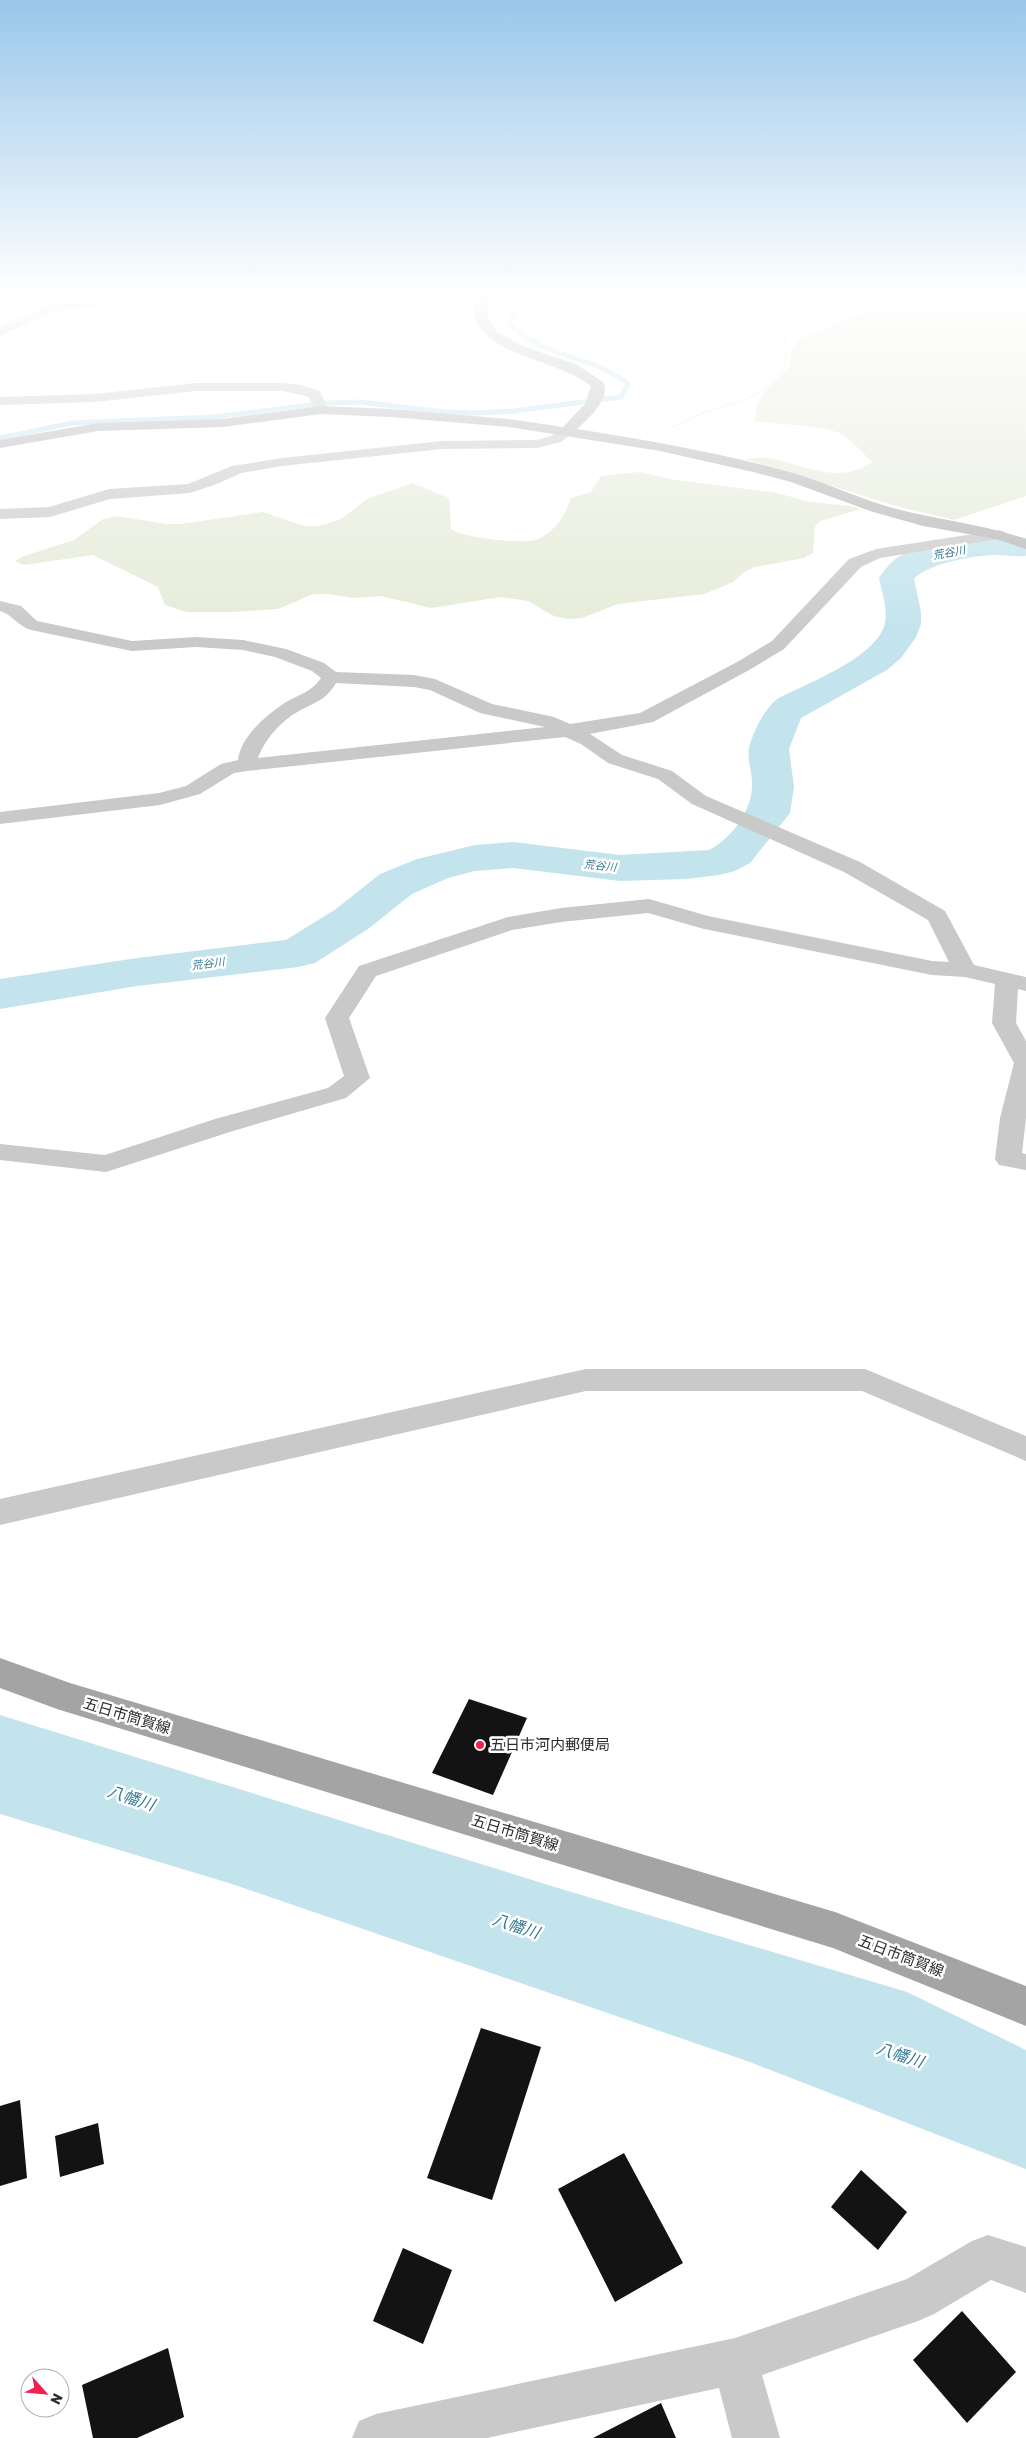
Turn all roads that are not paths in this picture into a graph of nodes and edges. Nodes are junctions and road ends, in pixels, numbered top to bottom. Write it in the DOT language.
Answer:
graph roads {
  1 [pos="292,411"];
  2 [pos="368,411"];
  3 [pos="587,411"];
  4 [pos="567,431"];
  5 [pos="0,444"];
  6 [pos="0,514"];
  7 [pos="999,535"];
  8 [pos="1026,544"];
  9 [pos="0,606"];
  10 [pos="331,677"];
  11 [pos="570,731"];
  12 [pos="247,765"];
  13 [pos="0,818"];
  14 [pos="965,970"];
  15 [pos="1020,981"];
  16 [pos="0,1152"];
  17 [pos="1026,1162"];
  18 [pos="1026,1449"];
  19 [pos="0,1512"];
  20 [pos="0,1673"];
  21 [pos="1026,2006"];
  22 [pos="1026,2270"];
  23 [pos="735,2361"];
  24 [pos="376,2438"];
  25 [pos="756,2438"];
  1 -- 5 [label="street"];
  2 -- 4 [label="street"];
  3 -- 4 [label="street"];
  4 -- 6 [label="street"];
  4 -- 7 [label="street"];
  7 -- 8 [label="street"];
  7 -- 11 [label="street"];
  9 -- 10 [label="street"];
  10 -- 11 [label="street"];
  10 -- 12 [label="street"];
  11 -- 12 [label="street"];
  11 -- 14 [label="street"];
  12 -- 13 [label="street"];
  14 -- 15 [label="street"];
  14 -- 16 [label="street"];
  15 -- 17 [label="street"];
  18 -- 19 [label="street"];
  20 -- 21 [label="main road, 五日市筒賀線"];
  22 -- 23 [label="street"];
  23 -- 24 [label="street"];
  23 -- 25 [label="street"];
}
